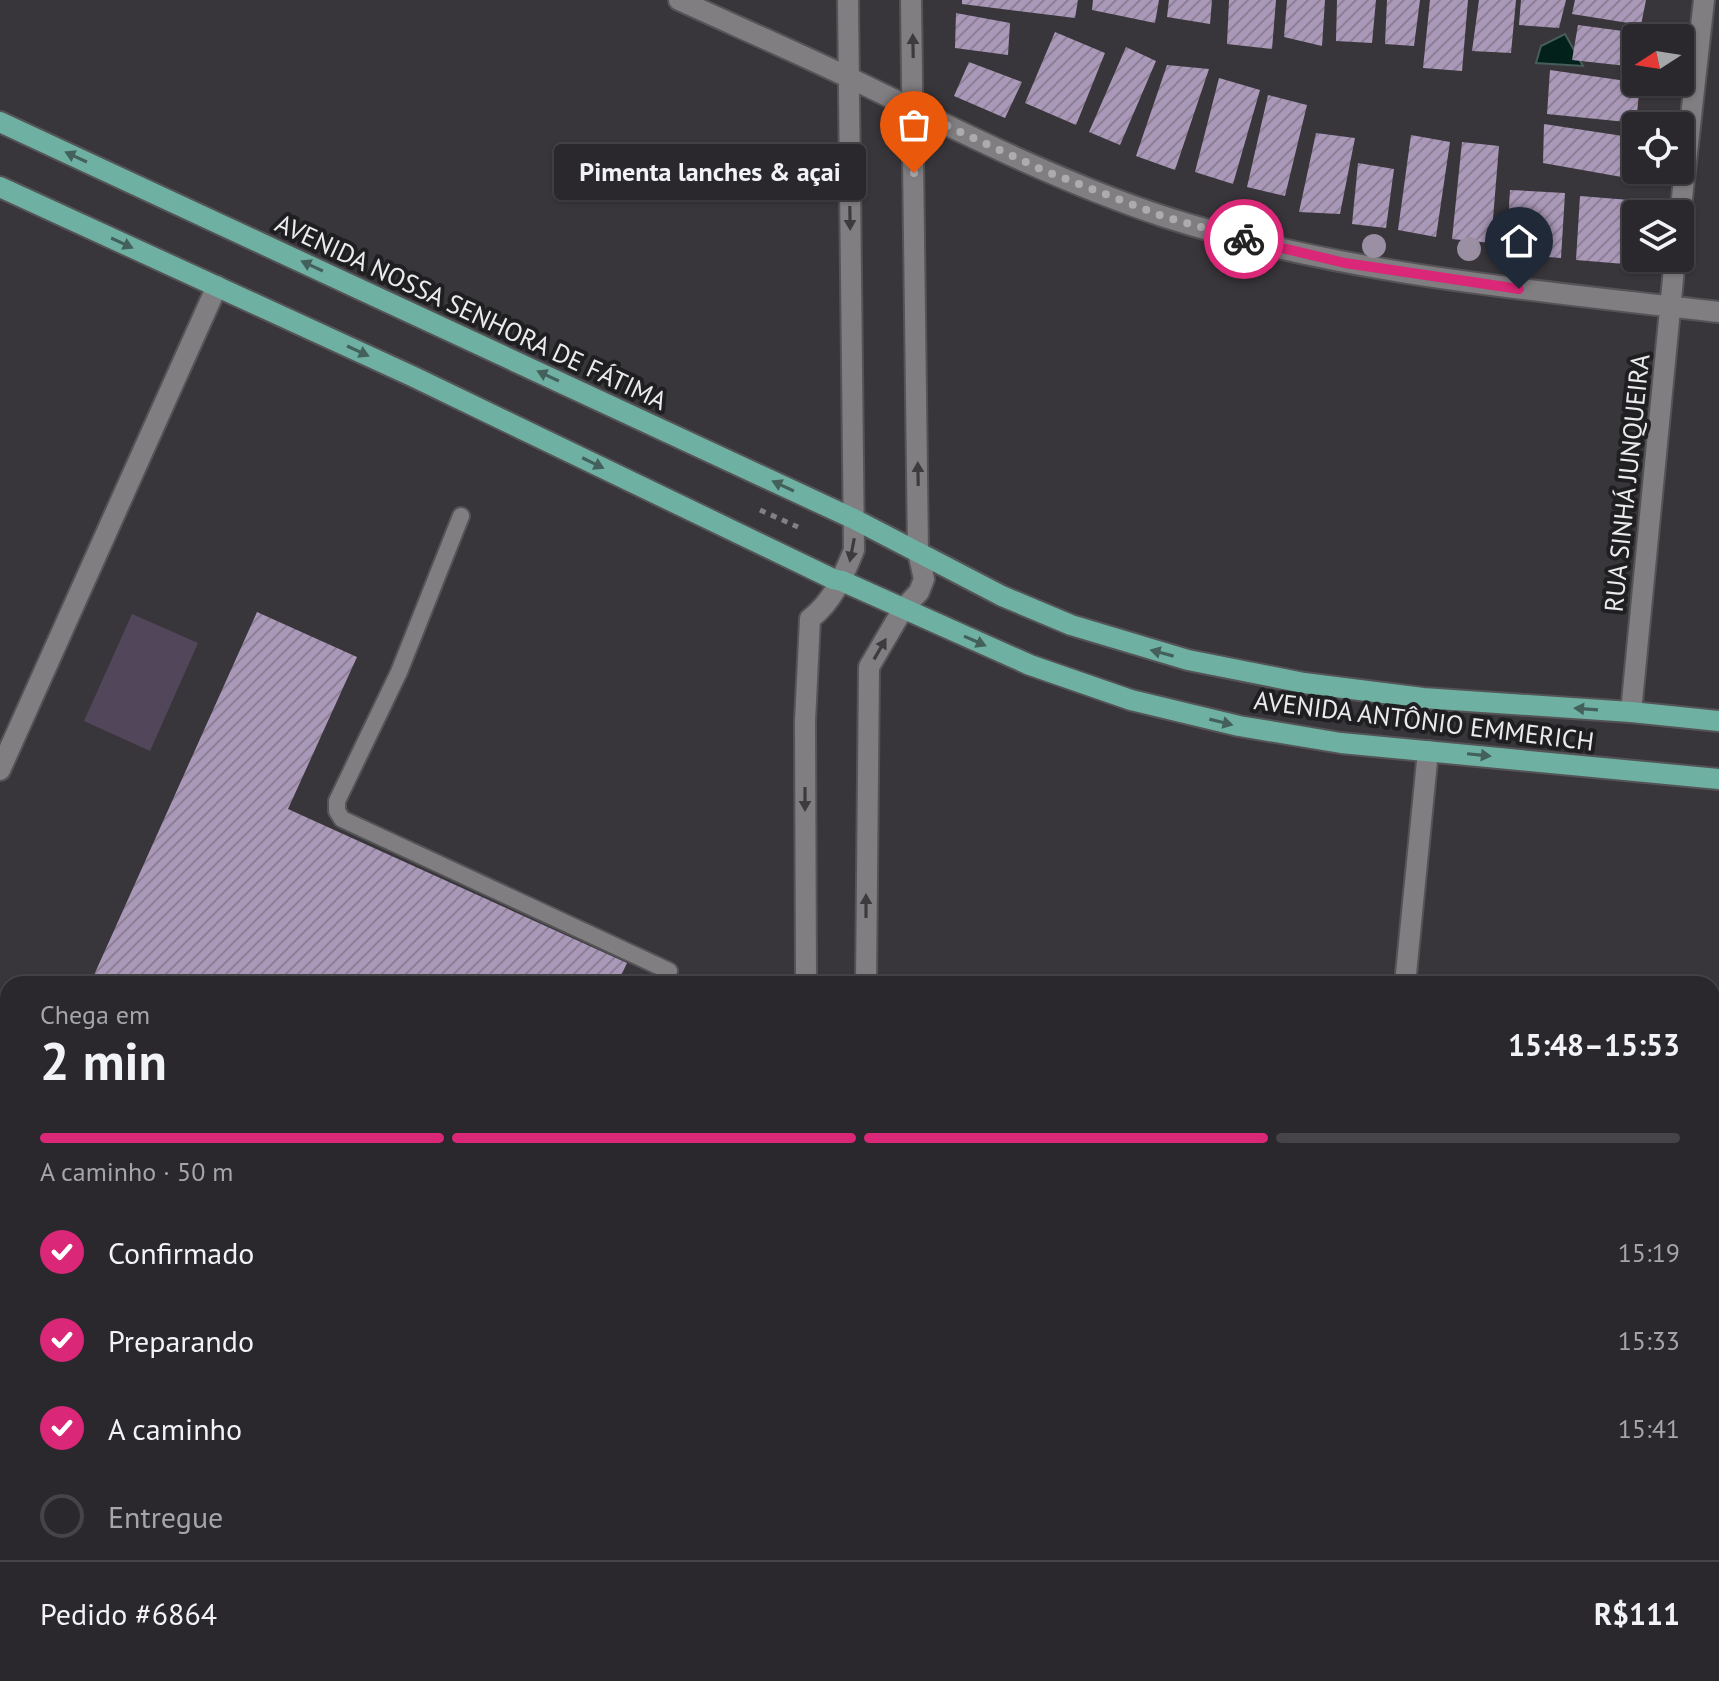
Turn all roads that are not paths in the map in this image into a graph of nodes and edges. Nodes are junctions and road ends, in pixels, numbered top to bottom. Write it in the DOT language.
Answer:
graph roads {
  1 [pos="679,0"];
  2 [pos="848,0"];
  3 [pos="911,0"];
  4 [pos="1704,0"];
  5 [pos="848,77"];
  6 [pos="913,110"];
  7 [pos="0,122"];
  8 [pos="0,187"];
  9 [pos="1682,200"];
  10 [pos="1674,272"];
  11 [pos="217,286"];
  12 [pos="1670,306"];
  13 [pos="1719,312"];
  14 [pos="461,516"];
  15 [pos="854,519"];
  16 [pos="918,552"];
  17 [pos="842,581"];
  18 [pos="903,609"];
  19 [pos="1631,712"];
  20 [pos="1719,721"];
  21 [pos="1428,751"];
  22 [pos="0,770"];
  23 [pos="1719,779"];
  24 [pos="669,971"];
  25 [pos="806,976"];
  26 [pos="866,976"];
  27 [pos="1406,976"];
  1 -- 5 [label="street"];
  2 -- 5 [label="street"];
  6 -- 3 [label="street, one-way"];
  4 -- 9 [label="street"];
  5 -- 6 [label="street"];
  5 -- 15 [label="street, one-way"];
  6 -- 12 [label="street"];
  16 -- 6 [label="street, one-way"];
  15 -- 7 [label="main road, AVENIDA NOSSA SENHORA DE FÁTIMA, one-way"];
  8 -- 11 [label="main road, one-way"];
  10 -- 12 [label="street, RUA SINHÁ JUNQUEIRA"];
  11 -- 17 [label="main road, one-way"];
  11 -- 22 [label="street"];
  12 -- 13 [label="street"];
  12 -- 19 [label="street, RUA SINHÁ JUNQUEIRA"];
  14 -- 24 [label="lane"];
  15 -- 16 [label="main road, AVENIDA NOSSA SENHORA DE FÁTIMA"];
  15 -- 17 [label="street, one-way"];
  16 -- 18 [label="street"];
  19 -- 16 [label="main road, AVENIDA ANTÔNIO EMMERICH, one-way"];
  17 -- 18 [label="main road"];
  17 -- 25 [label="street, one-way"];
  18 -- 21 [label="main road, AVENIDA ANTÔNIO EMMERICH, one-way"];
  26 -- 18 [label="street, one-way"];
  19 -- 20 [label="main road, AVENIDA ANTÔNIO EMMERICH"];
  21 -- 23 [label="main road, AVENIDA ANTÔNIO EMMERICH, one-way"];
  21 -- 27 [label="street"];
}
